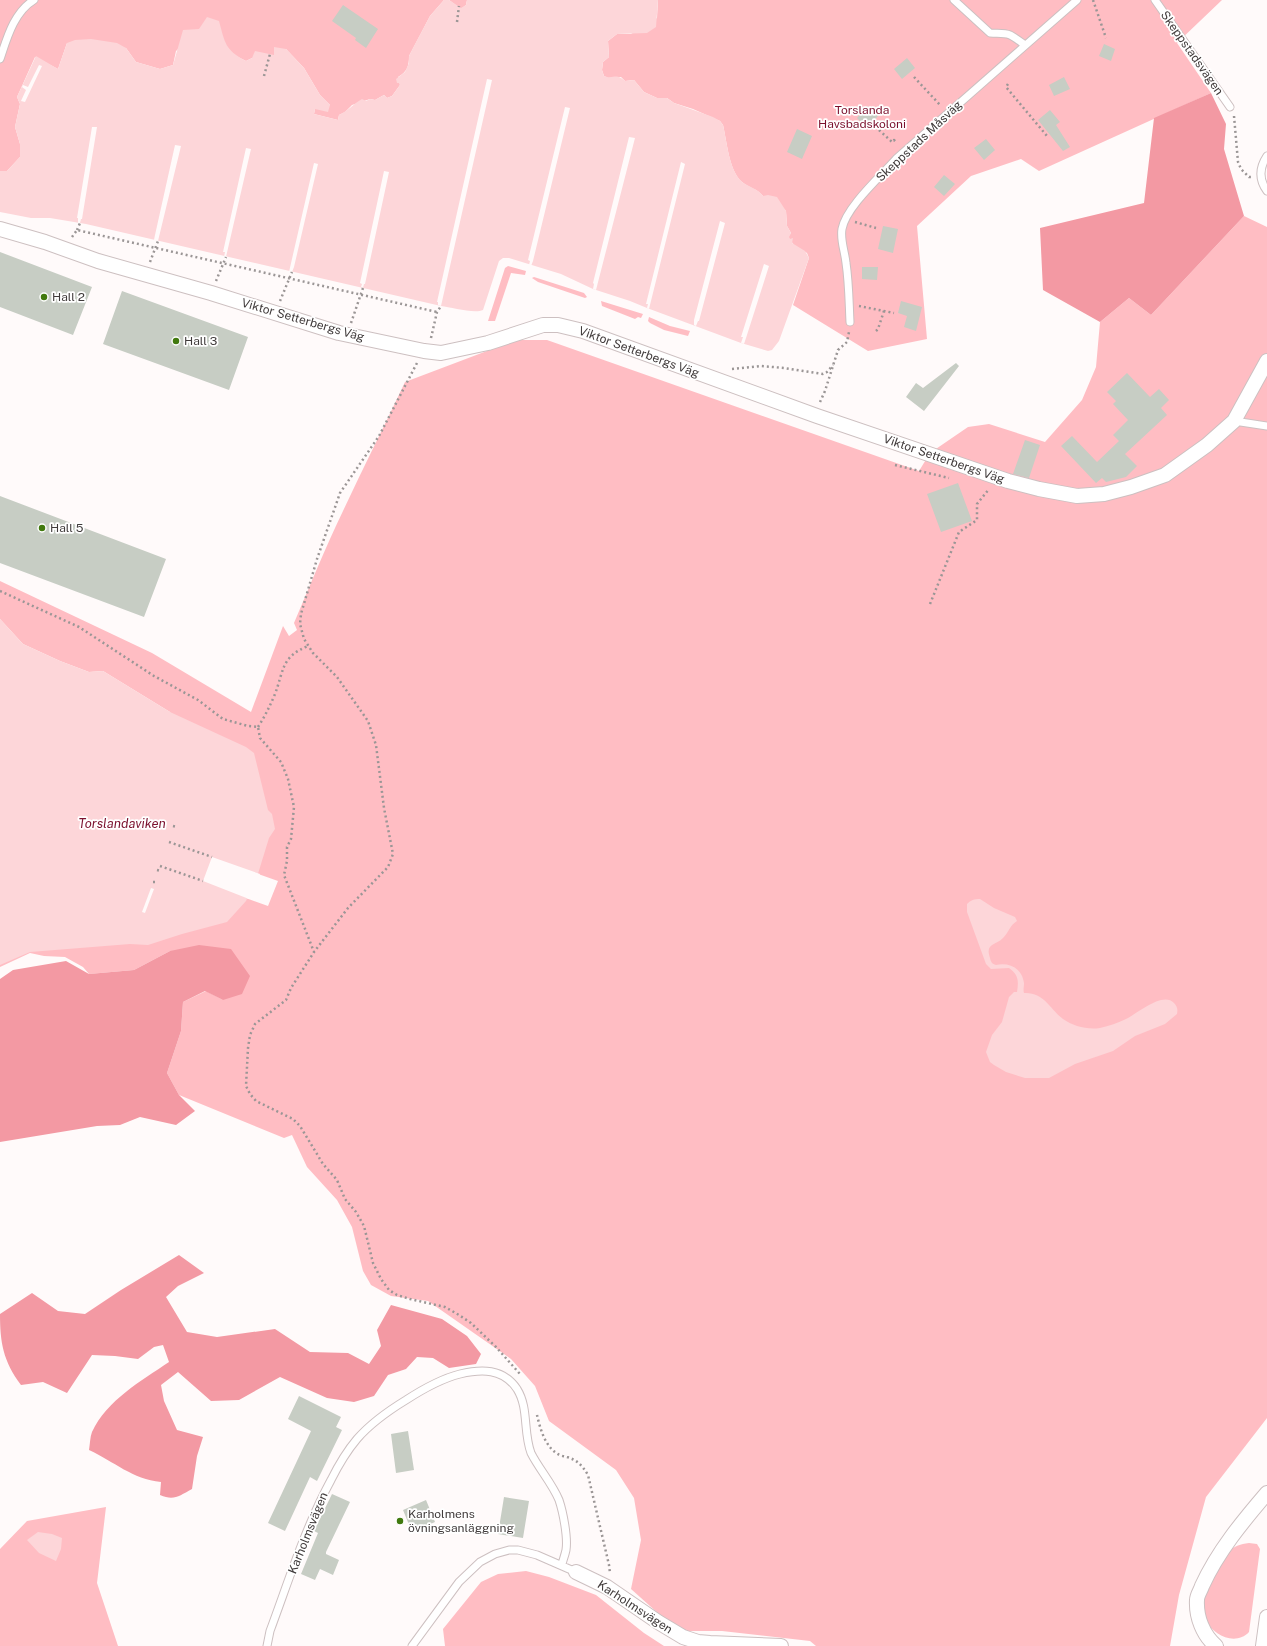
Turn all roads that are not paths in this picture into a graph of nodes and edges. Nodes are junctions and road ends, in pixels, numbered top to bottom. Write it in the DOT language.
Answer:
graph roads {
  1 [pos="34,0"];
  2 [pos="954,0"];
  3 [pos="1077,0"];
  4 [pos="1155,0"];
  5 [pos="1025,45"];
  6 [pos="0,59"];
  7 [pos="1230,106"];
  8 [pos="1267,156"];
  9 [pos="1267,191"];
  10 [pos="0,229"];
  11 [pos="850,322"];
  12 [pos="1267,361"];
  13 [pos="1234,421"];
  14 [pos="1267,426"];
  15 [pos="1267,1493"];
  16 [pos="562,1564"];
  17 [pos="576,1572"];
  18 [pos="1267,1617"];
  19 [pos="267,1646"];
  20 [pos="412,1646"];
  21 [pos="781,1646"];
  22 [pos="1216,1646"];
  23 [pos="1263,1646"];
  1 -- 6 [label="lane"];
  2 -- 5 [label="lane"];
  3 -- 5 [label="lane, Skeppstads Måsväg"];
  4 -- 7 [label="lane, Skeppstadsvägen"];
  5 -- 11 [label="lane, Skeppstads Måsväg"];
  8 -- 9 [label="lane"];
  10 -- 13 [label="street, Viktor Setterbergs Väg"];
  12 -- 13 [label="street, Viktor Setterbergs Väg"];
  13 -- 14 [label="lane"];
  15 -- 22 [label="street"];
  16 -- 17 [label="lane, Karholmsvägen"];
  16 -- 19 [label="lane, Karholmsvägen"];
  16 -- 20 [label="lane, Karholmsvägen"];
  17 -- 21 [label="street, Karholmsvägen"];
  18 -- 23 [label="street"];
}
